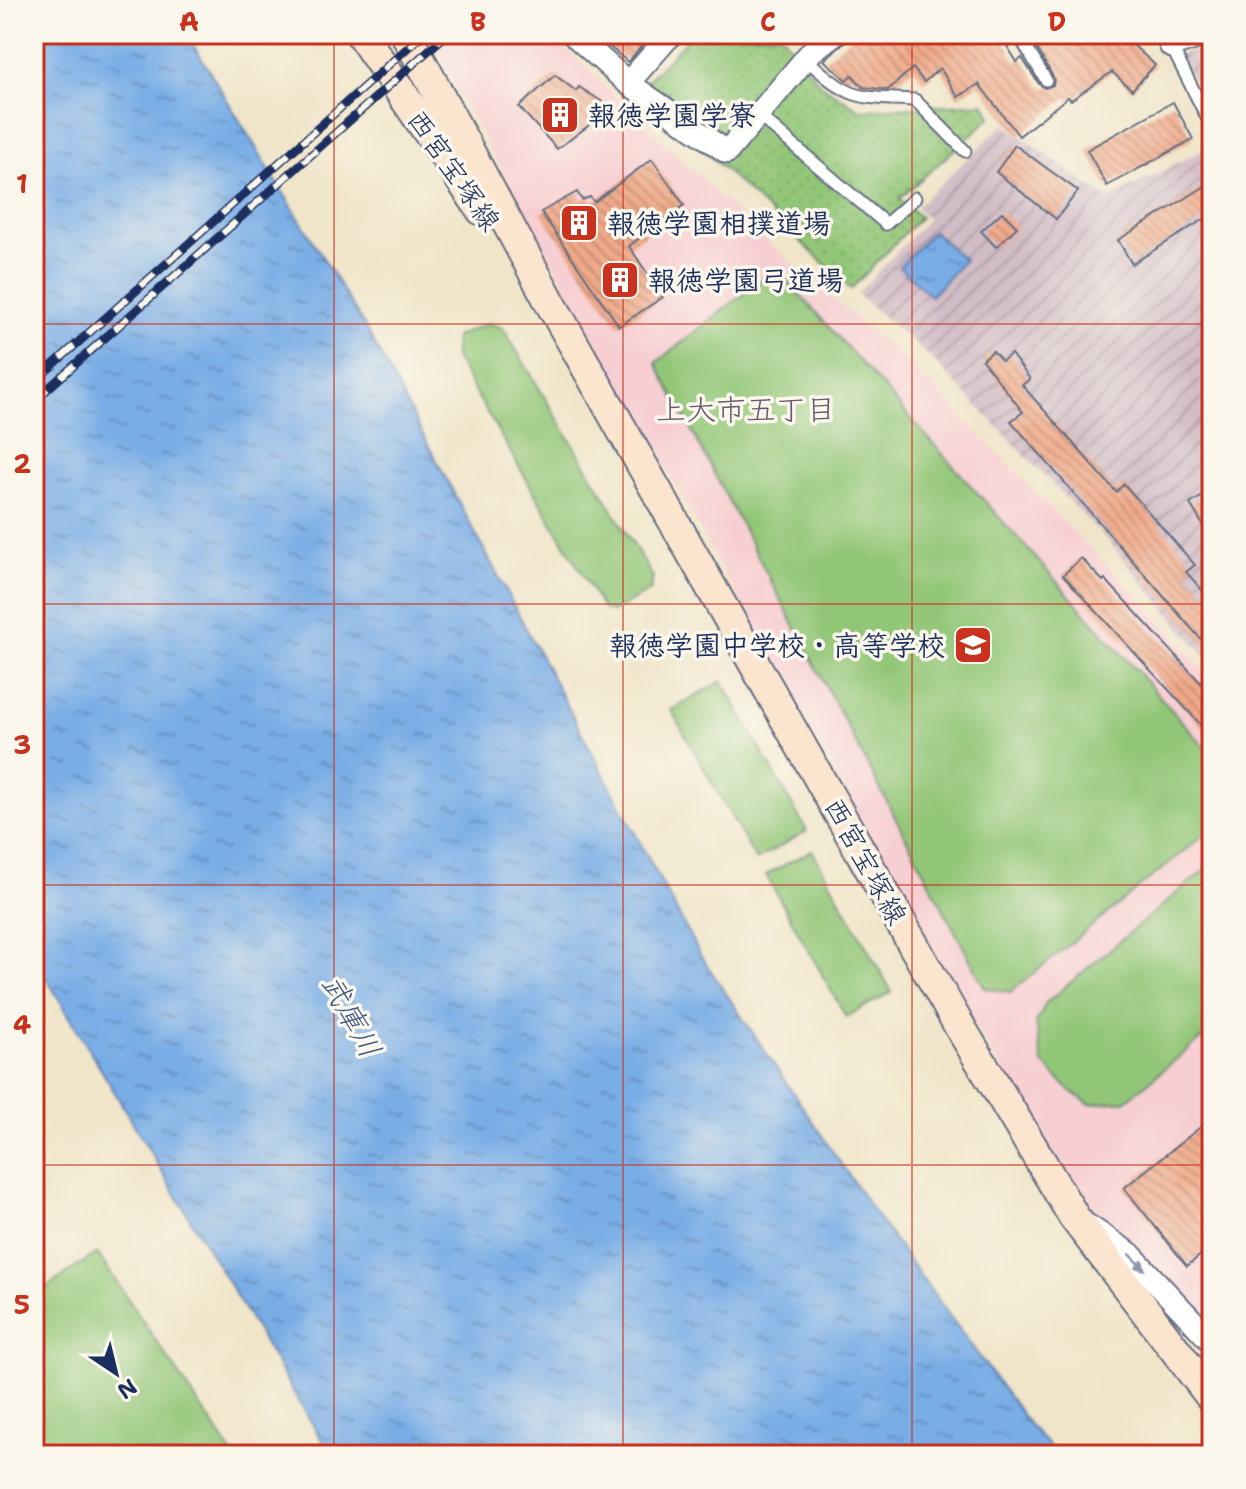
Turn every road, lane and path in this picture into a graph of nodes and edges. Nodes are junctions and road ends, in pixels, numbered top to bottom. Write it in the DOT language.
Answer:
graph roads {
  1 [pos="361,34"];
  2 [pos="406,34"];
  3 [pos="573,34"];
  4 [pos="671,34"];
  5 [pos="834,34"];
  6 [pos="1018,34"];
  7 [pos="1208,34"];
  8 [pos="1168,40"];
  9 [pos="805,58"];
  10 [pos="1046,80"];
  11 [pos="628,83"];
  12 [pos="758,115"];
  13 [pos="1212,127"];
  14 [pos="965,151"];
  15 [pos="915,198"];
  16 [pos="551,304"];
  17 [pos="1074,1217"];
  18 [pos="1212,1342"];
  19 [pos="1212,1398"];
  1 -- 16 [label="main road, 西宮宝塚線"];
  2 -- 16 [label="main road, 西宮宝塚線"];
  3 -- 11 [label="street"];
  4 -- 11 [label="street"];
  5 -- 9 [label="street"];
  6 -- 10 [label="lane"];
  7 -- 8 [label="street"];
  8 -- 13 [label="lane"];
  9 -- 12 [label="street"];
  9 -- 14 [label="lane"];
  11 -- 12 [label="street"];
  12 -- 15 [label="lane"];
  16 -- 17 [label="main road, 西宮宝塚線"];
  17 -- 18 [label="street, one-way"];
  17 -- 19 [label="main road, 西宮宝塚線"];
}
